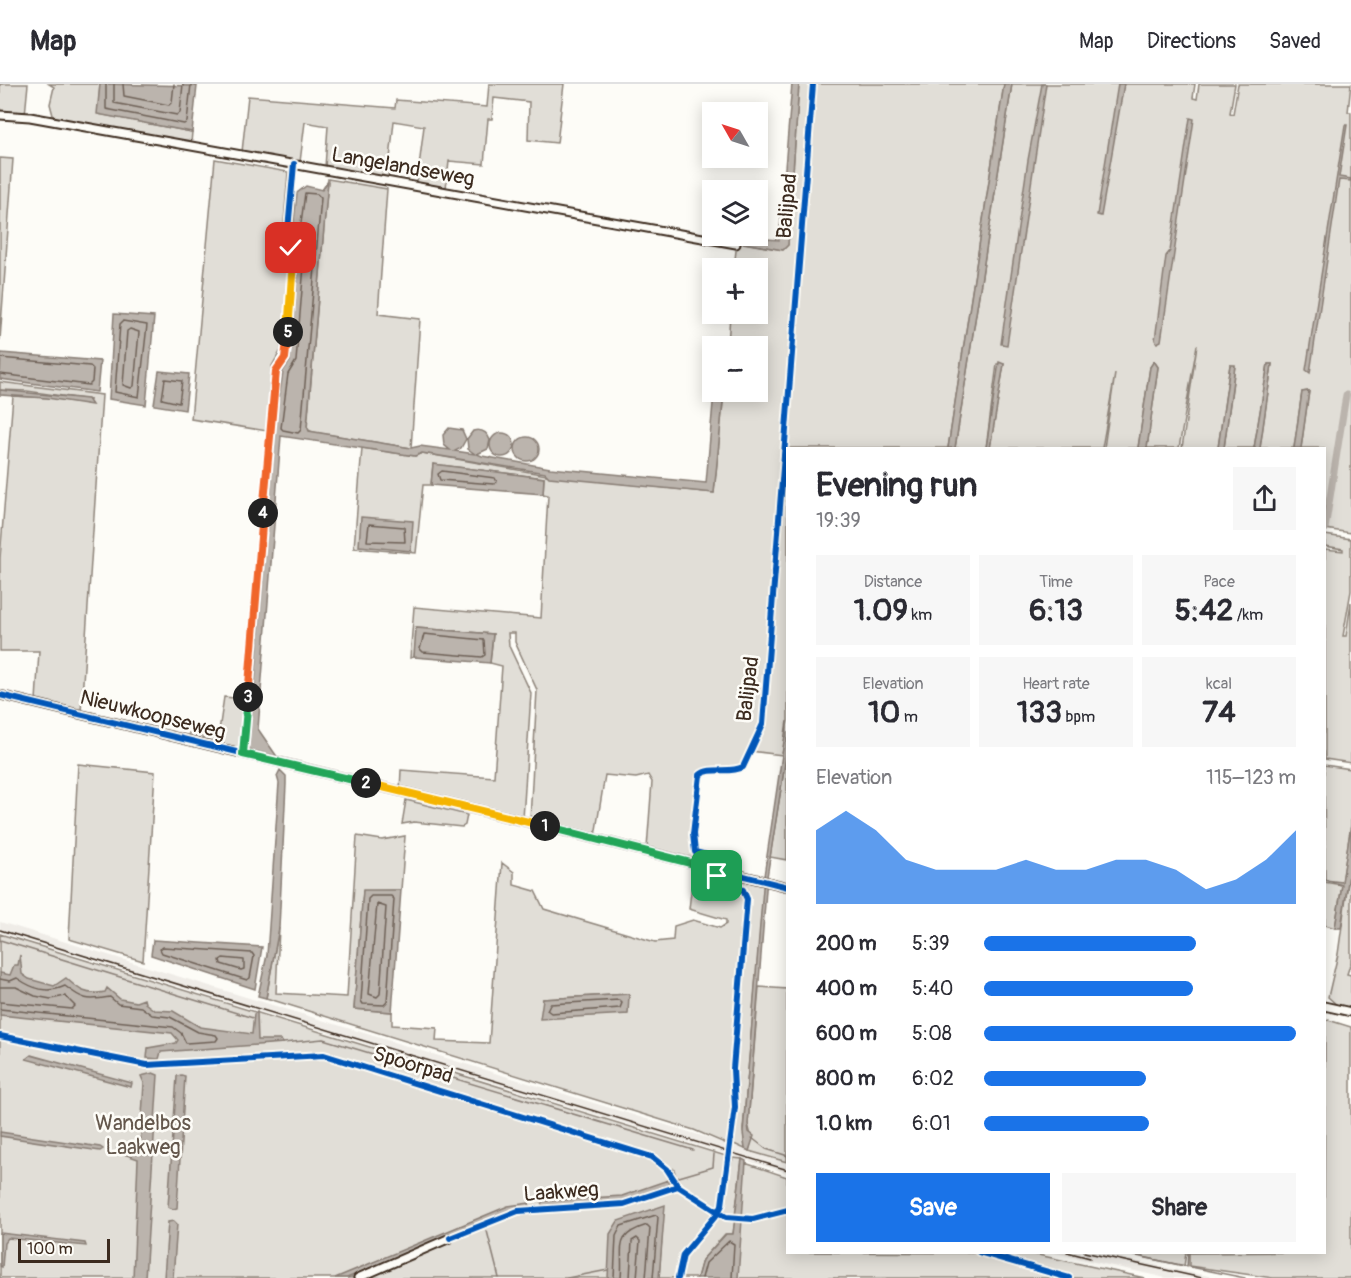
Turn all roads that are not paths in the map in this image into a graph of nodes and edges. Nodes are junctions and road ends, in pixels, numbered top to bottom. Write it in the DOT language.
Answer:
graph roads {
  1 [pos="0,115"];
  2 [pos="702,238"];
  3 [pos="0,695"];
  4 [pos="786,887"];
  5 [pos="1326,1006"];
  6 [pos="1351,1012"];
  7 [pos="450,1239"];
  8 [pos="358,1278"];
  1 -- 2 [label="street, Langelandseweg"];
  3 -- 4 [label="street, Nieuwkoopseweg"];
  5 -- 6 [label="street"];
  7 -- 8 [label="street"];
}
